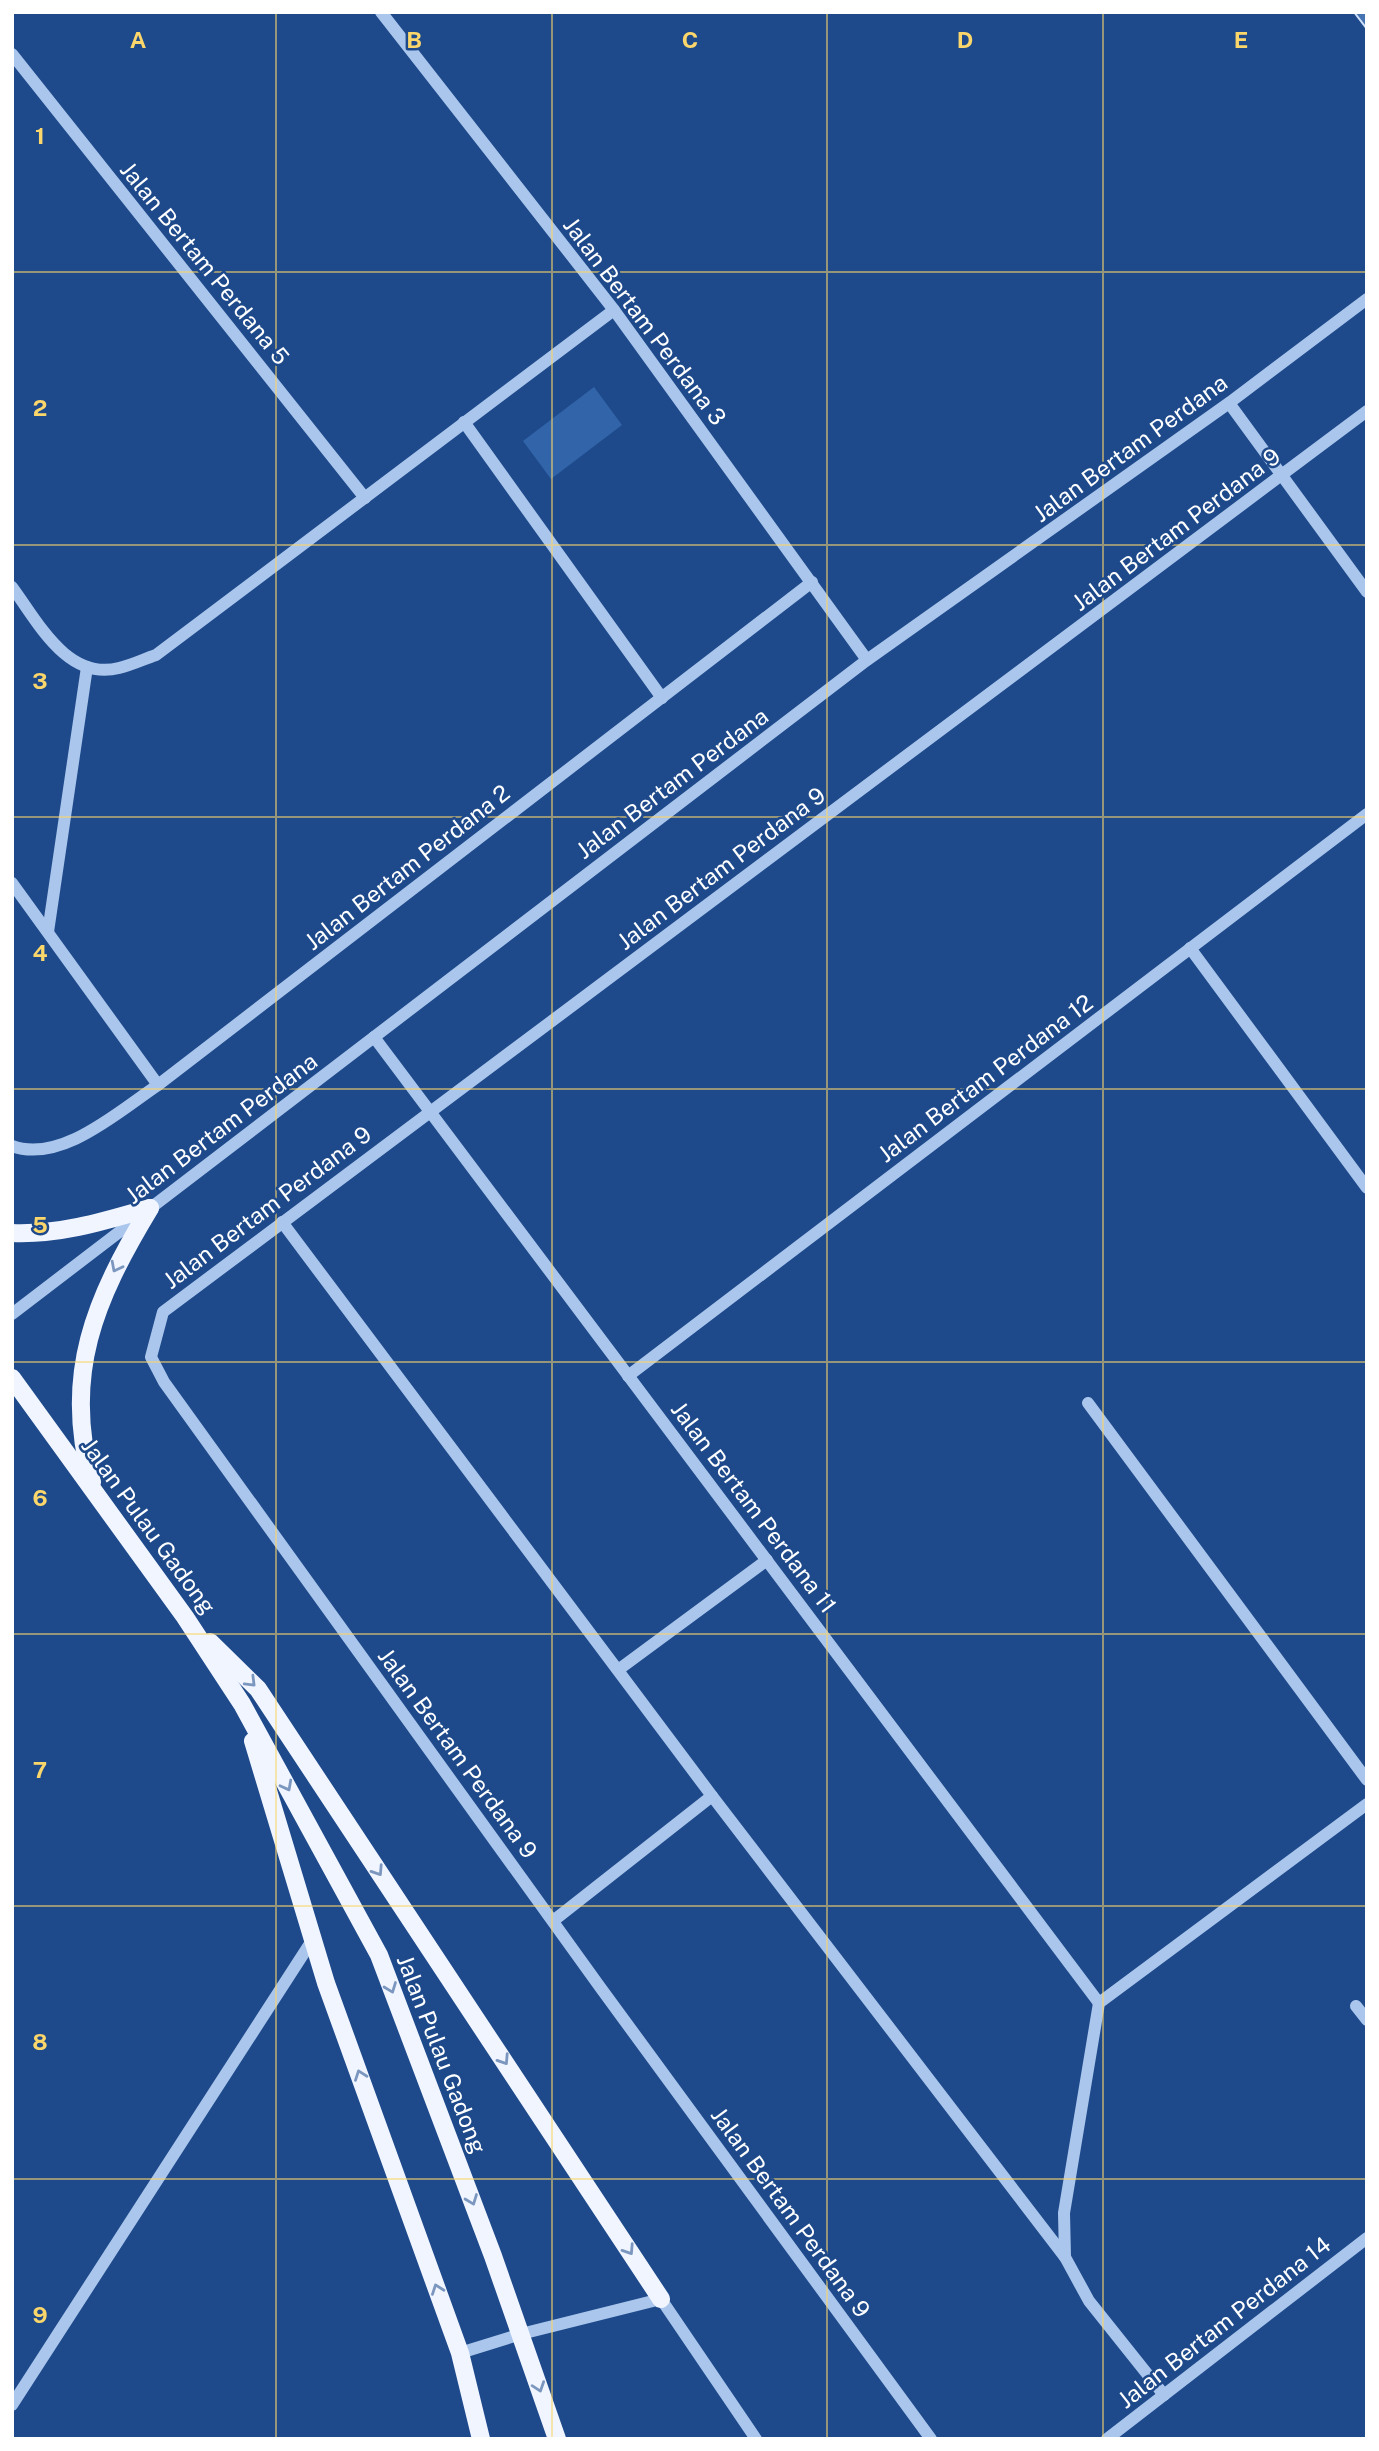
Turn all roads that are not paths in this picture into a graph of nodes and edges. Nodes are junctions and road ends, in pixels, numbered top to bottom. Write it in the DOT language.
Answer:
graph roads {
  1 [pos="381,12"];
  2 [pos="12,54"];
  3 [pos="1367,299"];
  4 [pos="614,310"];
  5 [pos="1229,403"];
  6 [pos="1367,411"];
  7 [pos="464,422"];
  8 [pos="1282,477"];
  9 [pos="365,498"];
  10 [pos="812,582"];
  11 [pos="12,587"];
  12 [pos="1367,593"];
  13 [pos="867,660"];
  14 [pos="87,667"];
  15 [pos="662,698"];
  16 [pos="1367,814"];
  17 [pos="12,883"];
  18 [pos="48,932"];
  19 [pos="1190,948"];
  20 [pos="374,1037"];
  21 [pos="158,1085"];
  22 [pos="429,1111"];
  23 [pos="12,1146"];
  24 [pos="1367,1188"];
  25 [pos="150,1208"];
  26 [pos="282,1222"];
  27 [pos="12,1233"];
  28 [pos="12,1314"];
  29 [pos="628,1376"];
  30 [pos="12,1378"];
  31 [pos="1088,1403"];
  32 [pos="96,1494"];
  33 [pos="767,1560"];
  34 [pos="185,1617"];
  35 [pos="618,1670"];
  36 [pos="242,1704"];
  37 [pos="1367,1780"];
  38 [pos="712,1796"];
  39 [pos="1367,1804"];
  40 [pos="553,1921"];
  41 [pos="313,1939"];
  42 [pos="1099,2003"];
  43 [pos="1356,2006"];
  44 [pos="1367,2020"];
  45 [pos="1367,2238"];
  46 [pos="1065,2257"];
  47 [pos="661,2299"];
  48 [pos="521,2334"];
  49 [pos="460,2354"];
  50 [pos="1164,2395"];
  51 [pos="12,2405"];
  52 [pos="481,2439"];
  53 [pos="557,2439"];
  54 [pos="756,2439"];
  55 [pos="931,2439"];
  56 [pos="1107,2439"];
  1 -- 4 [label="street, Jalan Bertam Perdana 3"];
  2 -- 9 [label="street, Jalan Bertam Perdana 5"];
  3 -- 5 [label="street, Jalan Bertam Perdana"];
  4 -- 7 [label="street"];
  4 -- 10 [label="street, Jalan Bertam Perdana 3"];
  5 -- 8 [label="street"];
  5 -- 13 [label="street, Jalan Bertam Perdana"];
  6 -- 8 [label="street, Jalan Bertam Perdana 9"];
  7 -- 9 [label="street"];
  7 -- 15 [label="street"];
  8 -- 12 [label="street"];
  8 -- 22 [label="street, Jalan Bertam Perdana 9"];
  9 -- 14 [label="street"];
  10 -- 13 [label="street, Jalan Bertam Perdana 3"];
  10 -- 15 [label="street, Jalan Bertam Perdana 2"];
  11 -- 14 [label="street"];
  13 -- 20 [label="street, Jalan Bertam Perdana"];
  14 -- 18 [label="street"];
  15 -- 21 [label="street, Jalan Bertam Perdana 2"];
  16 -- 19 [label="street, Jalan Bertam Perdana 12"];
  17 -- 18 [label="street"];
  18 -- 21 [label="street"];
  19 -- 24 [label="street"];
  19 -- 29 [label="street, Jalan Bertam Perdana 12"];
  20 -- 22 [label="street, Jalan Bertam Perdana 11"];
  20 -- 25 [label="street, Jalan Bertam Perdana"];
  21 -- 23 [label="street, Jalan Bertam Perdana 2"];
  22 -- 26 [label="street, Jalan Bertam Perdana 9"];
  22 -- 29 [label="street, Jalan Bertam Perdana 11"];
  25 -- 27 [label="main road"];
  25 -- 28 [label="street, Jalan Bertam Perdana"];
  25 -- 32 [label="main road, one-way"];
  26 -- 35 [label="street"];
  26 -- 40 [label="street, Jalan Bertam Perdana 9"];
  29 -- 33 [label="street, Jalan Bertam Perdana 11"];
  30 -- 32 [label="main road, Jalan Pulau Gadong"];
  31 -- 37 [label="street"];
  32 -- 34 [label="main road, Jalan Pulau Gadong"];
  33 -- 35 [label="street"];
  33 -- 42 [label="street, Jalan Bertam Perdana 11"];
  34 -- 36 [label="main road, Jalan Pulau Gadong"];
  34 -- 47 [label="main road, one-way"];
  35 -- 38 [label="street"];
  36 -- 41 [label="main road, Jalan Pulau Gadong"];
  36 -- 48 [label="main road, Jalan Pulau Gadong, one-way"];
  38 -- 40 [label="street"];
  38 -- 46 [label="street"];
  39 -- 42 [label="street"];
  40 -- 55 [label="street, Jalan Bertam Perdana 9"];
  49 -- 41 [label="main road, Jalan Pulau Gadong, one-way"];
  41 -- 51 [label="street"];
  42 -- 46 [label="street"];
  43 -- 44 [label="street"];
  45 -- 50 [label="street, Jalan Bertam Perdana 14"];
  46 -- 50 [label="street"];
  47 -- 48 [label="street"];
  47 -- 54 [label="street"];
  48 -- 49 [label="street"];
  48 -- 53 [label="main road, Jalan Pulau Gadong, one-way"];
  49 -- 52 [label="main road, Jalan Pulau Gadong"];
  50 -- 56 [label="street, Jalan Bertam Perdana 14"];
}
